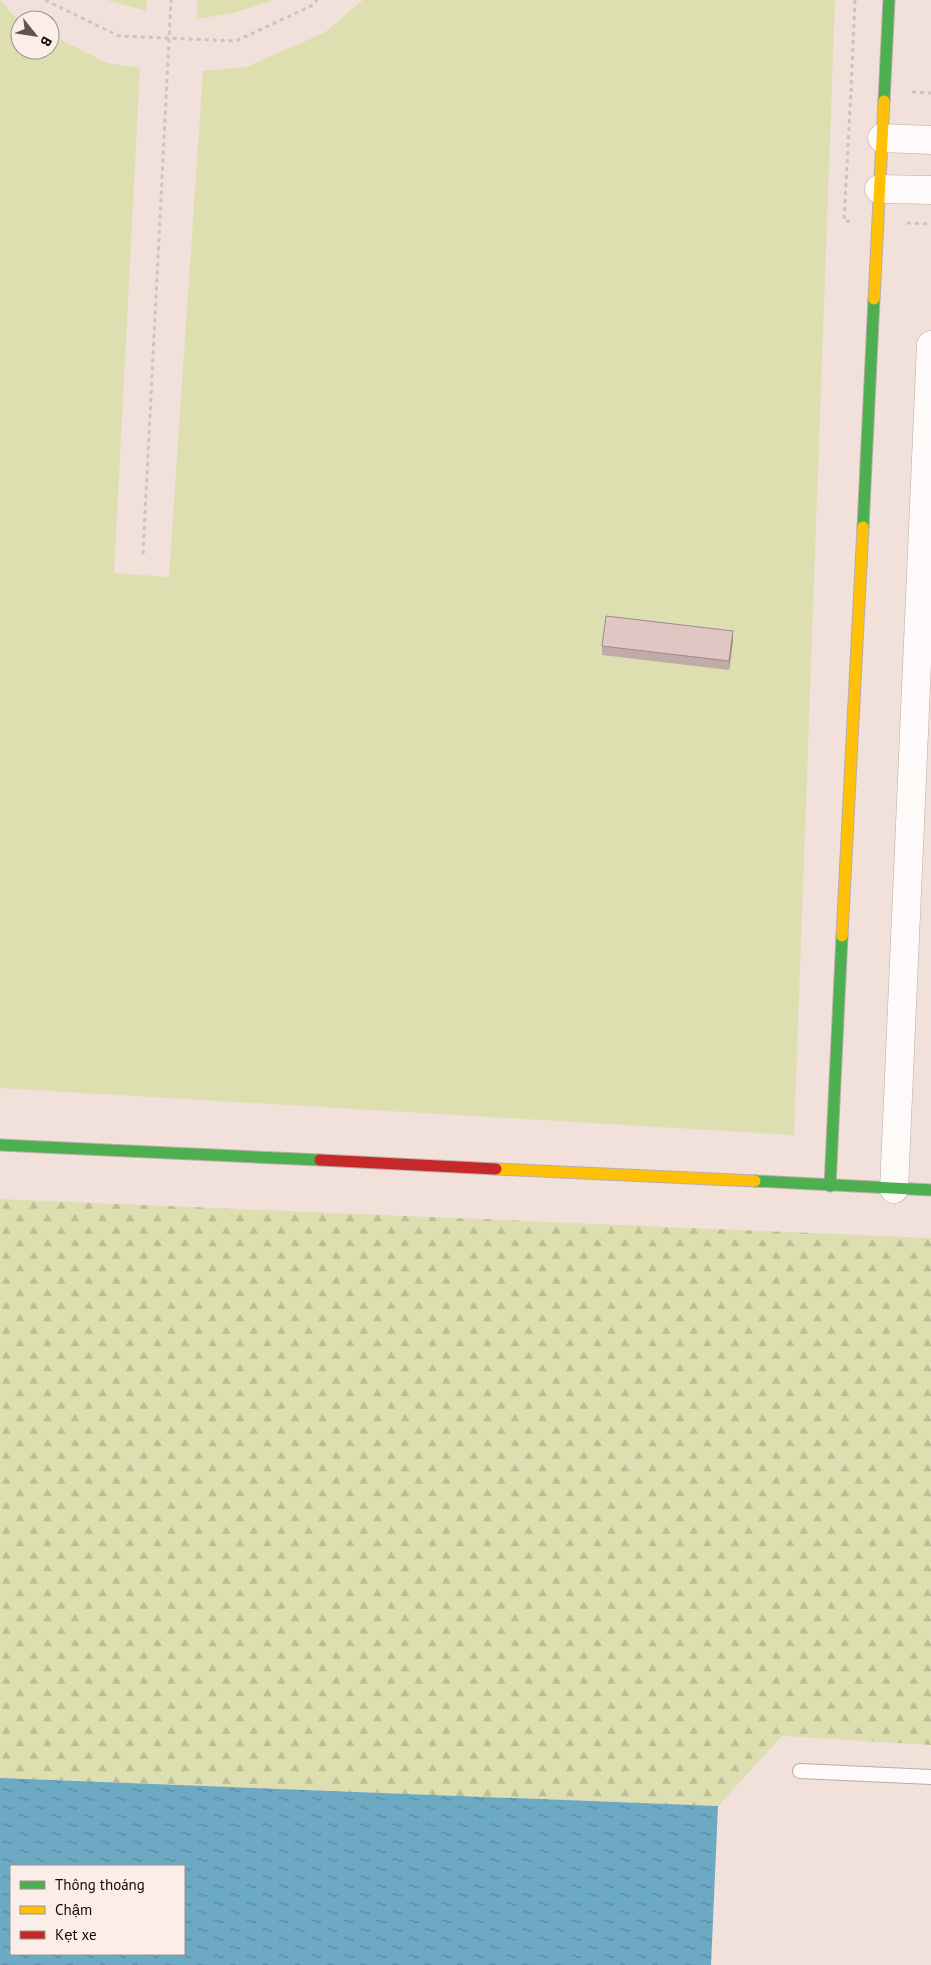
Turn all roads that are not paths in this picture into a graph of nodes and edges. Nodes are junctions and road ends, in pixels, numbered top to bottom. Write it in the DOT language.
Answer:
graph roads {
  1 [pos="889,0"];
  2 [pos="882,138"];
  3 [pos="931,140"];
  4 [pos="880,189"];
  5 [pos="931,190"];
  6 [pos="931,345"];
  7 [pos="924,683"];
  8 [pos="0,1145"];
  9 [pos="830,1186"];
  10 [pos="894,1189"];
  11 [pos="931,1190"];
  12 [pos="800,1771"];
  13 [pos="931,1777"];
  1 -- 2 [label="street"];
  2 -- 3 [label="street"];
  2 -- 4 [label="street"];
  4 -- 5 [label="street"];
  4 -- 9 [label="street"];
  6 -- 7 [label="street"];
  7 -- 10 [label="street"];
  8 -- 9 [label="street"];
  9 -- 10 [label="street"];
  10 -- 11 [label="street"];
  12 -- 13 [label="lane"];
}
